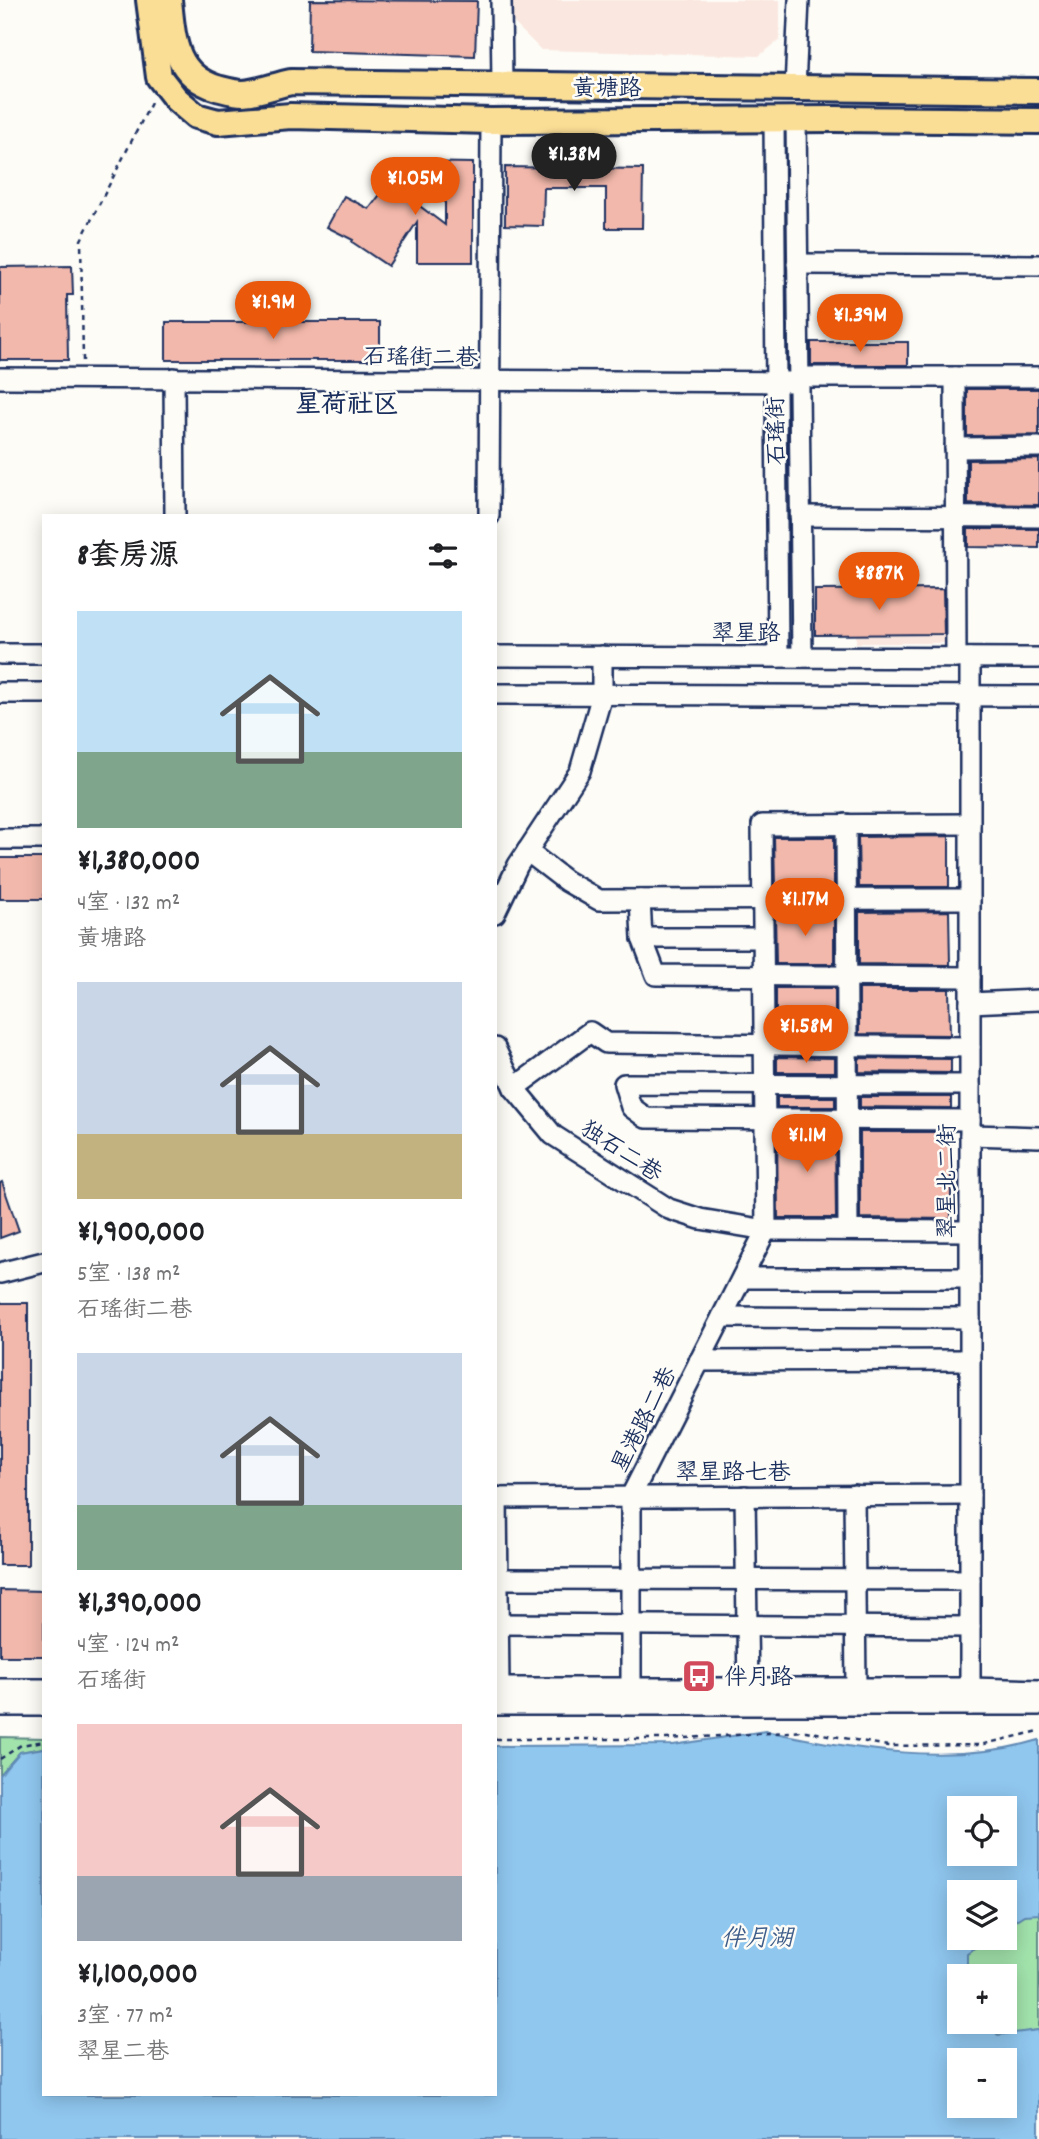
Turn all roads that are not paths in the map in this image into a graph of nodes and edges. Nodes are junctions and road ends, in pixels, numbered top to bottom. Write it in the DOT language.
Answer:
graph roads {
  1 [pos="149,0"];
  2 [pos="169,0"];
  3 [pos="500,0"];
  4 [pos="799,0"];
  5 [pos="502,86"];
  6 [pos="795,88"];
  7 [pos="1039,91"];
  8 [pos="785,119"];
  9 [pos="491,121"];
  10 [pos="1039,121"];
  11 [pos="797,264"];
  12 [pos="1039,265"];
  13 [pos="955,377"];
  14 [pos="1039,377"];
  15 [pos="0,378"];
  16 [pos="174,378"];
  17 [pos="491,381"];
  18 [pos="776,382"];
  19 [pos="799,382"];
  20 [pos="955,447"];
  21 [pos="1039,447"];
  22 [pos="175,514"];
  23 [pos="489,514"];
  24 [pos="800,516"];
  25 [pos="956,516"];
  26 [pos="1039,517"];
  27 [pos="0,654"];
  28 [pos="42,654"];
  29 [pos="497,656"];
  30 [pos="602,656"];
  31 [pos="778,657"];
  32 [pos="802,657"];
  33 [pos="963,658"];
  34 [pos="1039,658"];
  35 [pos="0,693"];
  36 [pos="42,693"];
  37 [pos="497,695"];
  38 [pos="602,695"];
  39 [pos="970,696"];
  40 [pos="1039,696"];
  41 [pos="846,824"];
  42 [pos="970,824"];
  43 [pos="0,839"];
  44 [pos="42,839"];
  45 [pos="527,850"];
  46 [pos="640,900"];
  47 [pos="762,900"];
  48 [pos="846,900"];
  49 [pos="970,900"];
  50 [pos="497,909"];
  51 [pos="642,938"];
  52 [pos="763,938"];
  53 [pos="763,976"];
  54 [pos="846,976"];
  55 [pos="970,977"];
  56 [pos="1039,1000"];
  57 [pos="970,1003"];
  58 [pos="764,1044"];
  59 [pos="847,1045"];
  60 [pos="970,1047"];
  61 [pos="497,1052"];
  62 [pos="764,1084"];
  63 [pos="847,1085"];
  64 [pos="970,1085"];
  65 [pos="514,1088"];
  66 [pos="764,1119"];
  67 [pos="847,1119"];
  68 [pos="970,1127"];
  69 [pos="1039,1137"];
  70 [pos="766,1230"];
  71 [pos="848,1230"];
  72 [pos="970,1231"];
  73 [pos="42,1262"];
  74 [pos="0,1273"];
  75 [pos="742,1278"];
  76 [pos="970,1278"];
  77 [pos="722,1317"];
  78 [pos="970,1318"];
  79 [pos="970,1360"];
  80 [pos="699,1361"];
  81 [pos="853,1495"];
  82 [pos="970,1495"];
  83 [pos="631,1496"];
  84 [pos="745,1496"];
  85 [pos="497,1497"];
  86 [pos="497,1579"];
  87 [pos="631,1579"];
  88 [pos="746,1579"];
  89 [pos="855,1580"];
  90 [pos="970,1580"];
  91 [pos="497,1624"];
  92 [pos="631,1626"];
  93 [pos="747,1626"];
  94 [pos="855,1627"];
  95 [pos="970,1627"];
  96 [pos="631,1688"];
  97 [pos="748,1688"];
  98 [pos="856,1688"];
  99 [pos="0,1689"];
  100 [pos="42,1689"];
  101 [pos="1039,1690"];
  102 [pos="497,1694"];
  103 [pos="497,1694"];
  104 [pos="970,1696"];
  105 [pos="1039,1705"];
  106 [pos="0,1706"];
  107 [pos="42,1706"];
  1 -- 9 [label="main road, 黄塘路"];
  2 -- 5 [label="main road, 黄塘路"];
  3 -- 5 [label="street"];
  4 -- 6 [label="street"];
  5 -- 6 [label="main road, 黄塘路"];
  6 -- 7 [label="main road, 黄塘路"];
  8 -- 9 [label="main road, 黄塘路"];
  8 -- 10 [label="main road, 黄塘路"];
  8 -- 11 [label="street, 石瑶街"];
  8 -- 18 [label="street, 石瑶街"];
  9 -- 17 [label="street"];
  11 -- 12 [label="street"];
  11 -- 19 [label="street, 石瑶街"];
  13 -- 14 [label="street, 石瑶街二巷"];
  13 -- 19 [label="street, 石瑶街二巷"];
  13 -- 20 [label="street, 翠星北二街"];
  15 -- 16 [label="street, 石瑶街二巷"];
  16 -- 17 [label="street, 石瑶街二巷"];
  16 -- 22 [label="street"];
  17 -- 18 [label="street, 石瑶街二巷"];
  17 -- 23 [label="street"];
  18 -- 19 [label="street, 石瑶街二巷"];
  18 -- 31 [label="street, 石瑶街"];
  19 -- 24 [label="street, 石瑶街"];
  20 -- 21 [label="street"];
  20 -- 25 [label="street, 翠星北二街"];
  24 -- 25 [label="street"];
  24 -- 32 [label="street, 石瑶街"];
  25 -- 26 [label="street"];
  25 -- 33 [label="street, 翠星北二街"];
  27 -- 28 [label="street"];
  29 -- 30 [label="street, 翠星路"];
  30 -- 31 [label="street, 翠星路"];
  30 -- 38 [label="street"];
  31 -- 32 [label="street, 翠星路"];
  32 -- 33 [label="street, 翠星路"];
  33 -- 34 [label="street, 翠星路"];
  33 -- 39 [label="street, 翠星北二街"];
  35 -- 36 [label="street"];
  37 -- 38 [label="street"];
  38 -- 39 [label="street"];
  38 -- 45 [label="street"];
  39 -- 40 [label="street"];
  39 -- 42 [label="street, 翠星北二街"];
  41 -- 42 [label="street"];
  41 -- 47 [label="street"];
  41 -- 48 [label="street"];
  42 -- 49 [label="street, 翠星北二街"];
  43 -- 44 [label="street"];
  45 -- 46 [label="street"];
  45 -- 50 [label="street"];
  46 -- 47 [label="street"];
  46 -- 51 [label="street"];
  47 -- 48 [label="street"];
  47 -- 52 [label="street"];
  48 -- 49 [label="street"];
  48 -- 54 [label="street"];
  49 -- 55 [label="street, 翠星北二街"];
  51 -- 52 [label="street"];
  51 -- 53 [label="street"];
  52 -- 53 [label="street"];
  53 -- 54 [label="street"];
  53 -- 58 [label="street"];
  54 -- 55 [label="street"];
  54 -- 59 [label="street"];
  55 -- 57 [label="street, 翠星北二街"];
  56 -- 57 [label="street"];
  57 -- 60 [label="street, 翠星北二街"];
  58 -- 59 [label="street"];
  58 -- 62 [label="street"];
  58 -- 65 [label="street"];
  59 -- 60 [label="street"];
  59 -- 63 [label="street"];
  60 -- 64 [label="street, 翠星北二街"];
  61 -- 65 [label="street, 独石二巷"];
  62 -- 63 [label="street"];
  62 -- 66 [label="street"];
  62 -- 66 [label="street"];
  63 -- 64 [label="street"];
  63 -- 67 [label="street"];
  64 -- 68 [label="street, 翠星北二街"];
  65 -- 70 [label="street, 独石二巷"];
  66 -- 67 [label="street"];
  66 -- 70 [label="street"];
  67 -- 68 [label="street"];
  67 -- 71 [label="street"];
  68 -- 69 [label="street"];
  68 -- 72 [label="street, 翠星北二街"];
  70 -- 71 [label="street, 独石二巷"];
  70 -- 75 [label="street, 星港路二巷"];
  71 -- 72 [label="street, 独石二巷"];
  72 -- 76 [label="street, 翠星北二街"];
  73 -- 74 [label="street"];
  75 -- 76 [label="street"];
  75 -- 77 [label="street, 星港路二巷"];
  76 -- 78 [label="street, 翠星北二街"];
  77 -- 78 [label="street"];
  77 -- 80 [label="street, 星港路二巷"];
  78 -- 79 [label="street, 翠星北二街"];
  79 -- 80 [label="street"];
  79 -- 82 [label="street, 翠星北二街"];
  80 -- 83 [label="street, 星港路二巷"];
  81 -- 82 [label="street, 翠星路七巷"];
  81 -- 84 [label="street, 翠星路七巷"];
  81 -- 89 [label="street"];
  82 -- 90 [label="street, 翠星北二街"];
  83 -- 84 [label="street, 翠星路七巷"];
  83 -- 85 [label="street, 翠星路七巷"];
  83 -- 87 [label="street, 星港路二巷"];
  84 -- 88 [label="street"];
  86 -- 87 [label="street"];
  87 -- 88 [label="street"];
  87 -- 92 [label="street, 星港路二巷"];
  88 -- 89 [label="street"];
  88 -- 93 [label="street"];
  89 -- 90 [label="street"];
  89 -- 94 [label="street"];
  90 -- 95 [label="street, 翠星北二街"];
  91 -- 92 [label="street"];
  92 -- 93 [label="street"];
  92 -- 96 [label="street, 星港路二巷"];
  93 -- 94 [label="street"];
  93 -- 97 [label="street"];
  94 -- 95 [label="street"];
  94 -- 98 [label="street"];
  95 -- 104 [label="street, 翠星北二街"];
  96 -- 97 [label="street"];
  96 -- 102 [label="street"];
  97 -- 98 [label="street"];
  98 -- 104 [label="street"];
  99 -- 100 [label="street"];
  101 -- 104 [label="street"];
  103 -- 104 [label="street"];
  104 -- 105 [label="street"];
  106 -- 107 [label="street"];
}
